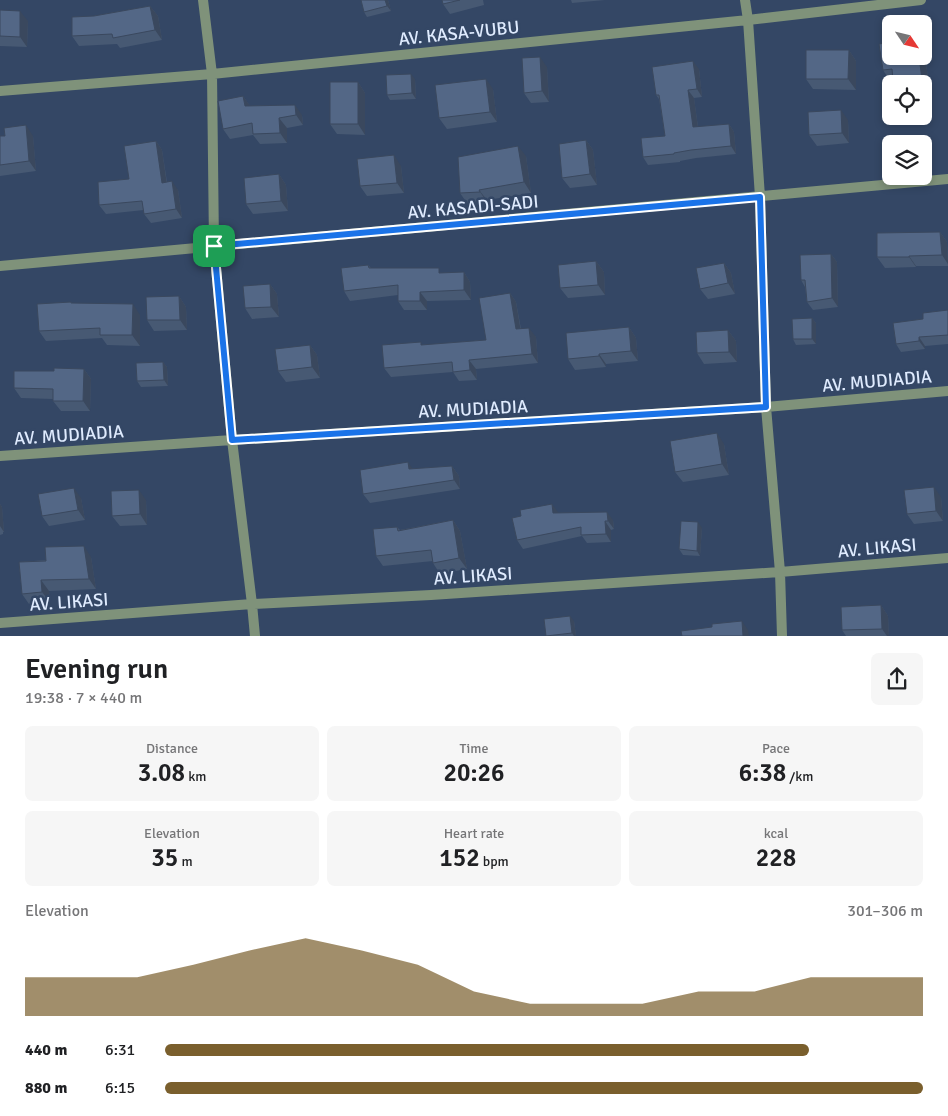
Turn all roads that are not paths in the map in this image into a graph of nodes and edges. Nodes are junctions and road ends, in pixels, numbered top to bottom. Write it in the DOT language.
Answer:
graph roads {
  1 [pos="203,0"];
  2 [pos="745,0"];
  3 [pos="922,0"];
  4 [pos="748,20"];
  5 [pos="212,74"];
  6 [pos="0,91"];
  7 [pos="948,179"];
  8 [pos="760,197"];
  9 [pos="214,246"];
  10 [pos="0,266"];
  11 [pos="948,391"];
  12 [pos="766,407"];
  13 [pos="232,440"];
  14 [pos="0,456"];
  15 [pos="948,558"];
  16 [pos="780,572"];
  17 [pos="252,604"];
  18 [pos="0,624"];
  19 [pos="255,636"];
  20 [pos="782,636"];
  1 -- 5 [label="street"];
  2 -- 4 [label="street"];
  3 -- 4 [label="street, AV. KASA-VUBU"];
  4 -- 5 [label="street, AV. KASA-VUBU"];
  4 -- 8 [label="street"];
  5 -- 6 [label="street, AV. KASA-VUBU"];
  5 -- 9 [label="street"];
  7 -- 8 [label="street, AV. KASADI-SADI"];
  8 -- 9 [label="street, AV. KASADI-SADI"];
  8 -- 12 [label="street"];
  9 -- 10 [label="street, AV. KASADI-SADI"];
  9 -- 13 [label="street"];
  11 -- 12 [label="street, AV. MUDIADIA"];
  12 -- 13 [label="street, AV. MUDIADIA"];
  12 -- 16 [label="street"];
  13 -- 14 [label="street, AV. MUDIADIA"];
  13 -- 17 [label="street"];
  15 -- 16 [label="street, AV. LIKASI"];
  16 -- 17 [label="street, AV. LIKASI"];
  16 -- 20 [label="street"];
  17 -- 18 [label="street, AV. LIKASI"];
  17 -- 19 [label="street"];
}
